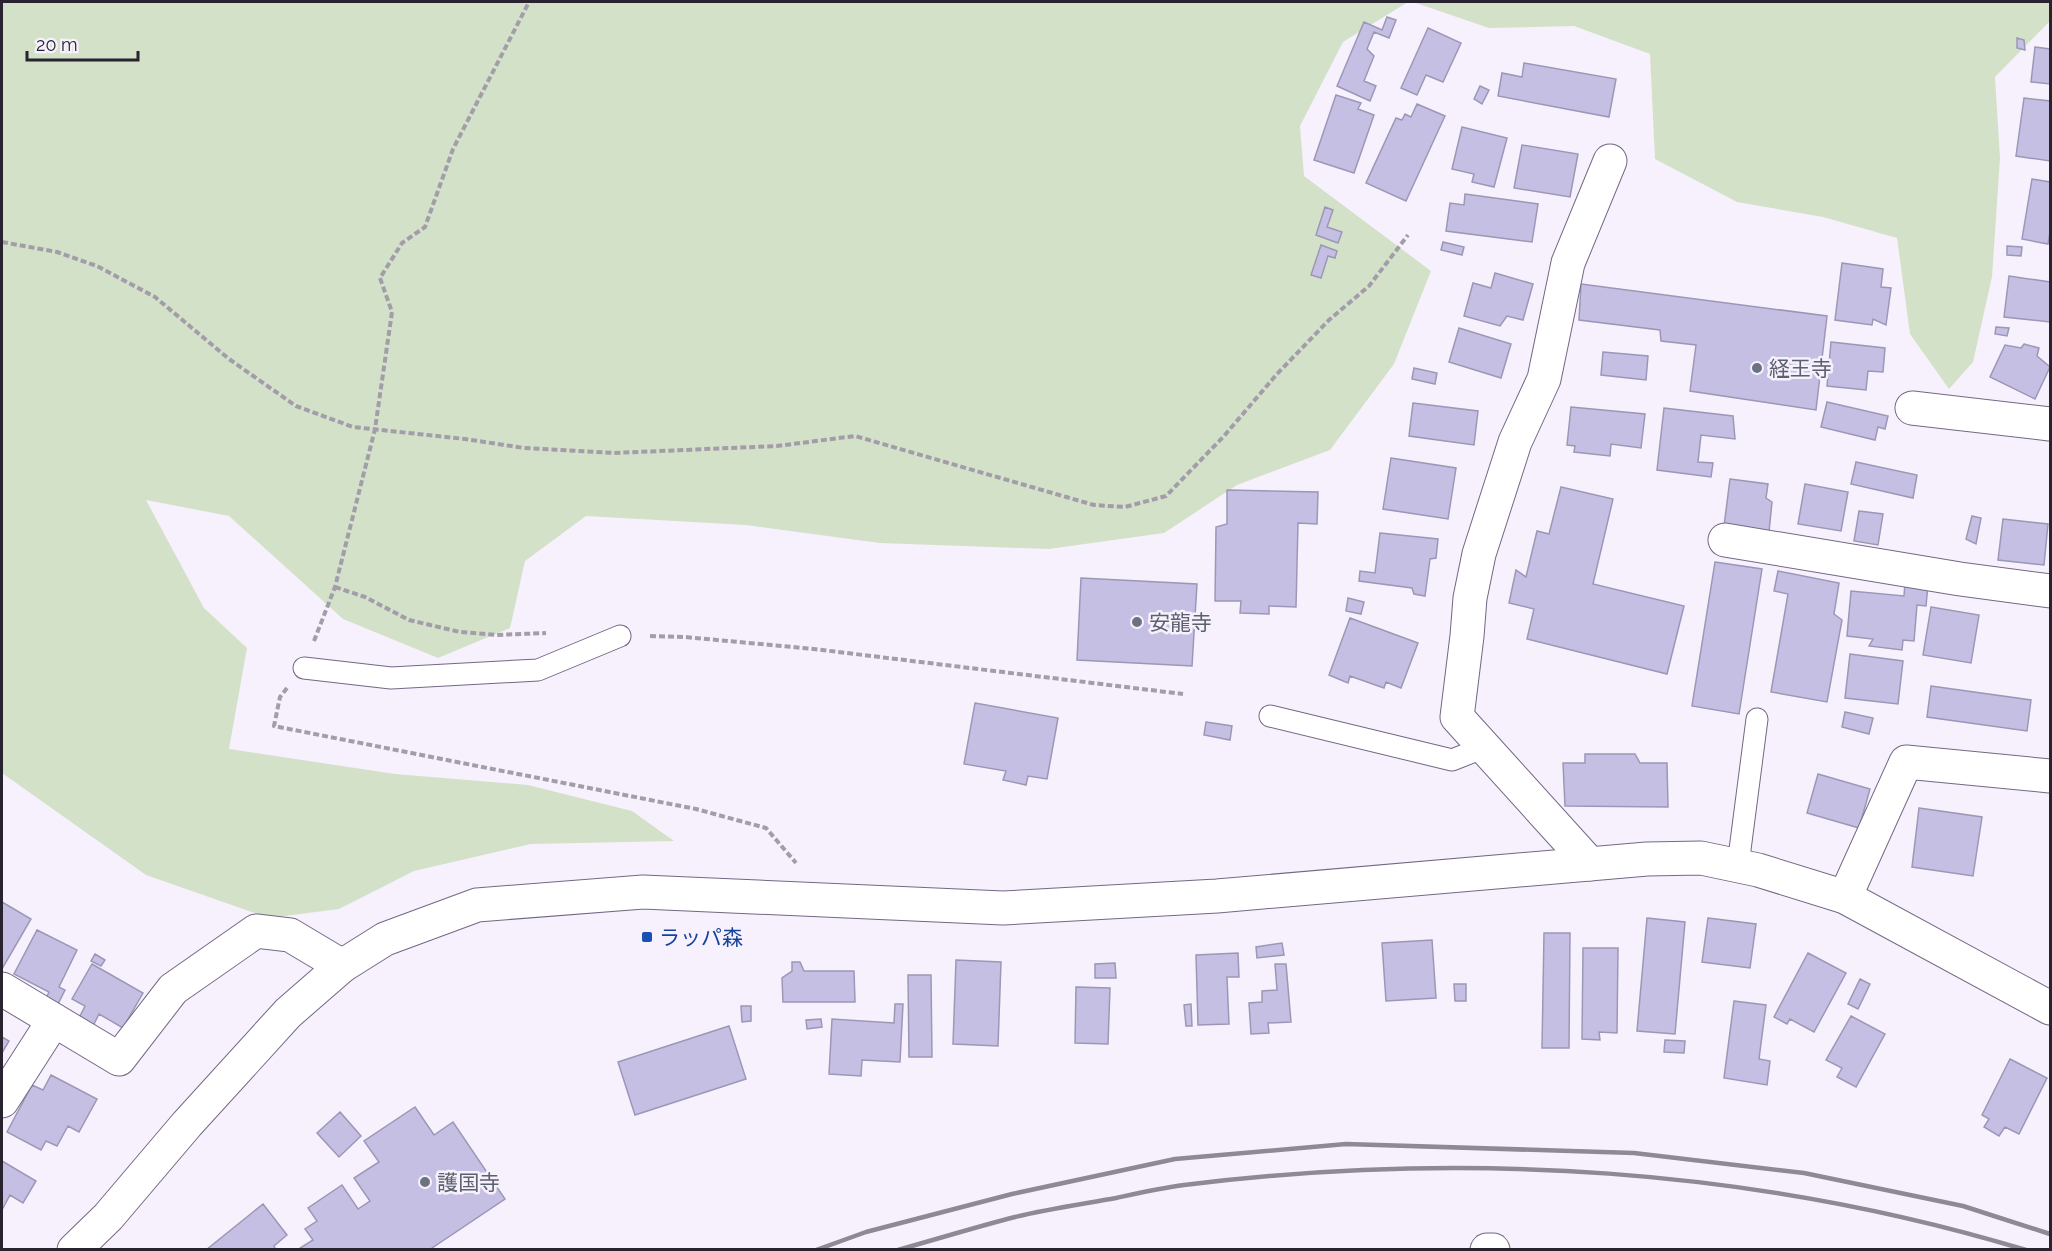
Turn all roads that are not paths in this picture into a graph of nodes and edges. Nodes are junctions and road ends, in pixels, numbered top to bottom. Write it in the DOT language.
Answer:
graph roads {
  1 [pos="1610,161"];
  2 [pos="1912,408"];
  3 [pos="2050,424"];
  4 [pos="1725,540"];
  5 [pos="2050,591"];
  6 [pos="620,636"];
  7 [pos="304,668"];
  8 [pos="1270,716"];
  9 [pos="1757,719"];
  10 [pos="1485,747"];
  11 [pos="2050,776"];
  12 [pos="1590,864"];
  13 [pos="1738,865"];
  14 [pos="1845,897"];
  15 [pos="342,966"];
  16 [pos="2,989"];
  17 [pos="2050,1008"];
  18 [pos="54,1020"];
  19 [pos="2,1101"];
  20 [pos="75,1250"];
  21 [pos="1487,1250"];
  22 [pos="1493,1250"];
  1 -- 10 [label="main road"];
  2 -- 3 [label="main road"];
  4 -- 5 [label="main road"];
  6 -- 7 [label="lane"];
  8 -- 10 [label="lane"];
  9 -- 13 [label="lane"];
  10 -- 12 [label="main road"];
  11 -- 14 [label="main road"];
  12 -- 13 [label="main road"];
  12 -- 15 [label="main road"];
  13 -- 14 [label="main road"];
  14 -- 17 [label="main road"];
  15 -- 18 [label="main road"];
  15 -- 20 [label="main road"];
  16 -- 18 [label="main road"];
  18 -- 19 [label="main road"];
  21 -- 22 [label="main road"];
}
